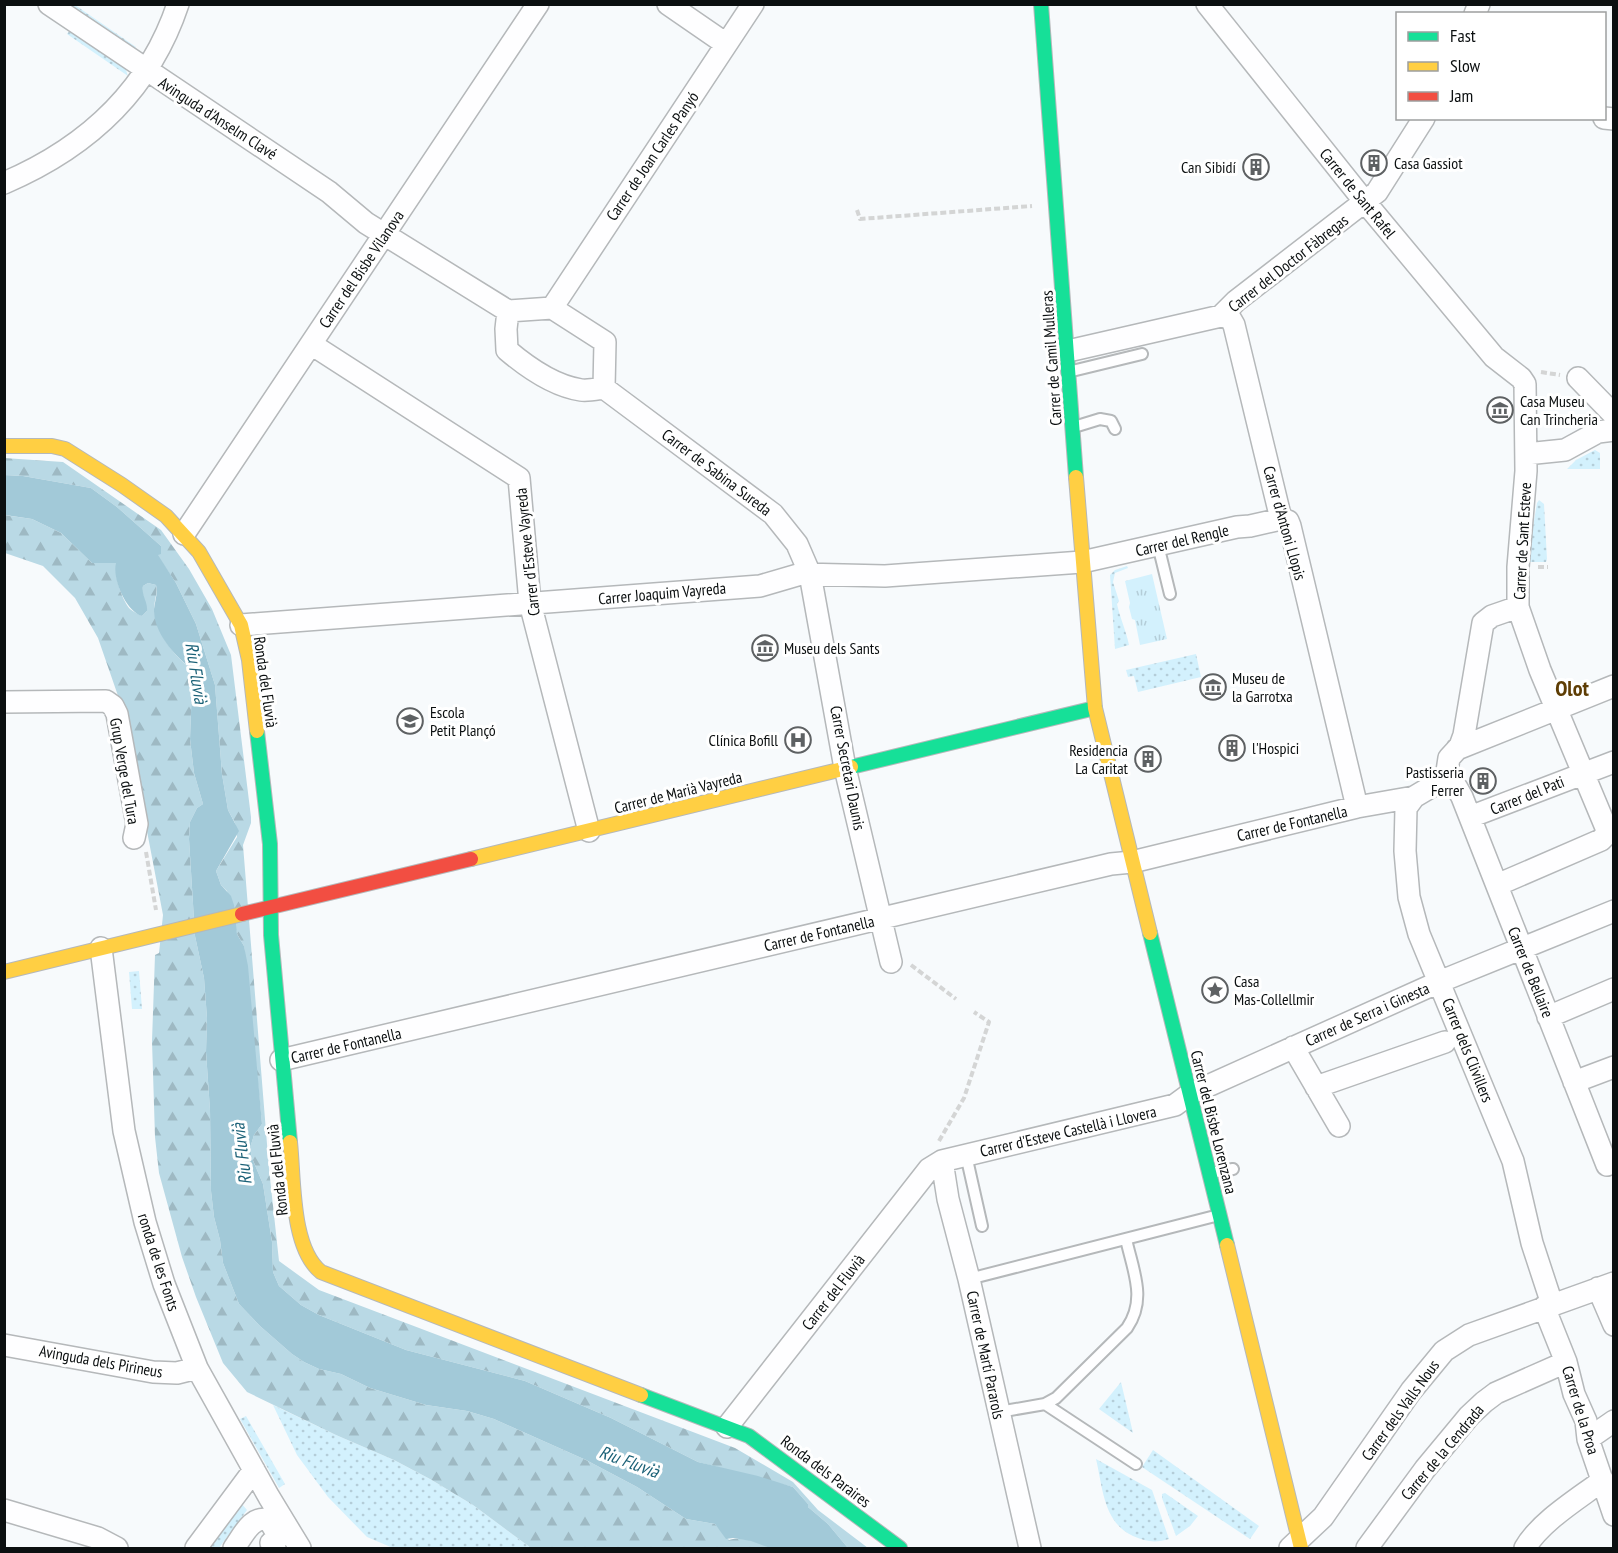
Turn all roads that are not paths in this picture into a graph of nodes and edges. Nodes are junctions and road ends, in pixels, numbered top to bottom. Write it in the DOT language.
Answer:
graph roads {
  1 [pos="49,4"];
  2 [pos="178,4"];
  3 [pos="538,4"];
  4 [pos="668,4"];
  5 [pos="753,4"];
  6 [pos="1041,4"];
  7 [pos="1207,4"];
  8 [pos="726,44"];
  9 [pos="146,70"];
  10 [pos="1423,120"];
  11 [pos="4,183"];
  12 [pos="1365,202"];
  13 [pos="384,235"];
  14 [pos="552,309"];
  15 [pos="508,311"];
  16 [pos="1221,316"];
  17 [pos="311,344"];
  18 [pos="1142,354"];
  19 [pos="1069,361"];
  20 [pos="1527,373"];
  21 [pos="1578,378"];
  22 [pos="604,387"];
  23 [pos="1614,415"];
  24 [pos="1073,427"];
  25 [pos="1114,429"];
  26 [pos="1614,430"];
  27 [pos="5,443"];
  28 [pos="1526,454"];
  29 [pos="1281,519"];
  30 [pos="184,534"];
  31 [pos="1158,545"];
  32 [pos="1082,562"];
  33 [pos="810,574"];
  34 [pos="1170,594"];
  35 [pos="530,603"];
  36 [pos="1518,608"];
  37 [pos="241,625"];
  38 [pos="1614,686"];
  39 [pos="4,702"];
  40 [pos="1095,708"];
  41 [pos="1557,709"];
  42 [pos="1456,749"];
  43 [pos="1614,762"];
  44 [pos="845,768"];
  45 [pos="1584,772"];
  46 [pos="1448,779"];
  47 [pos="1414,797"];
  48 [pos="1363,806"];
  49 [pos="1470,817"];
  50 [pos="589,831"];
  51 [pos="134,838"];
  52 [pos="1610,838"];
  53 [pos="1131,862"];
  54 [pos="1497,885"];
  55 [pos="269,908"];
  56 [pos="1614,911"];
  57 [pos="881,919"];
  58 [pos="101,948"];
  59 [pos="1522,950"];
  60 [pos="891,962"];
  61 [pos="4,972"];
  62 [pos="1441,986"];
  63 [pos="1614,989"];
  64 [pos="1548,1017"];
  65 [pos="1455,1038"];
  66 [pos="1293,1047"];
  67 [pos="281,1060"];
  68 [pos="1614,1067"];
  69 [pos="1574,1082"];
  70 [pos="1316,1087"];
  71 [pos="1190,1094"];
  72 [pos="1339,1126"];
  73 [pos="966,1155"];
  74 [pos="1610,1162"];
  75 [pos="935,1165"];
  76 [pos="1233,1169"];
  77 [pos="1210,1173"];
  78 [pos="1219,1215"];
  79 [pos="982,1226"];
  80 [pos="1126,1239"];
  81 [pos="969,1279"];
  82 [pos="1606,1285"];
  83 [pos="1546,1310"];
  84 [pos="1614,1325"];
  85 [pos="4,1345"];
  86 [pos="1566,1362"];
  87 [pos="197,1368"];
  88 [pos="1045,1404"];
  89 [pos="999,1412"];
  90 [pos="727,1427"];
  91 [pos="1598,1427"];
  92 [pos="1136,1464"];
  93 [pos="254,1470"];
  94 [pos="1603,1480"];
  95 [pos="269,1497"];
  96 [pos="4,1510"];
  97 [pos="1614,1515"];
  98 [pos="1297,1545"];
  99 [pos="117,1548"];
  100 [pos="196,1548"];
  101 [pos="232,1548"];
  102 [pos="275,1548"];
  103 [pos="300,1548"];
  104 [pos="900,1548"];
  105 [pos="1030,1548"];
  106 [pos="1367,1548"];
  107 [pos="1525,1548"];
  1 -- 9 [label="street, Avinguda d'Anselm Clavé"];
  2 -- 9 [label="street"];
  3 -- 13 [label="street, Carrer del Bisbe Vilanova"];
  4 -- 8 [label="street"];
  5 -- 8 [label="street, Carrer de Joan Carles Panyó"];
  6 -- 19 [label="main road, Carrer de Camil Mulleras"];
  7 -- 12 [label="street, Carrer de Sant Rafel"];
  8 -- 14 [label="street, Carrer de Joan Carles Panyó"];
  9 -- 11 [label="street"];
  9 -- 13 [label="street, Avinguda d'Anselm Clavé"];
  10 -- 12 [label="street, Carrer del Doctor Fàbregas"];
  12 -- 16 [label="street, Carrer del Doctor Fàbregas"];
  12 -- 20 [label="street, Carrer de Sant Rafel"];
  13 -- 15 [label="street"];
  13 -- 17 [label="street, Carrer del Bisbe Vilanova"];
  14 -- 15 [label="street"];
  14 -- 22 [label="street"];
  15 -- 22 [label="street"];
  16 -- 19 [label="street, Carrer del Doctor Fàbregas"];
  16 -- 29 [label="street, Carrer d'Antoni Llopis"];
  17 -- 30 [label="street, Carrer del Bisbe Vilanova"];
  17 -- 35 [label="street, Carrer d'Esteve Vayreda"];
  18 -- 19 [label="lane"];
  19 -- 24 [label="main road, Carrer de Camil Mulleras"];
  20 -- 28 [label="street, Carrer de Sant Esteve"];
  21 -- 23 [label="street"];
  22 -- 33 [label="street, Carrer de Sabina Sureda"];
  24 -- 25 [label="lane"];
  24 -- 32 [label="main road, Carrer de Camil Mulleras"];
  26 -- 28 [label="street"];
  27 -- 30 [label="main road"];
  28 -- 36 [label="street, Carrer de Sant Esteve"];
  29 -- 31 [label="street, Carrer del Rengle"];
  29 -- 48 [label="street, Carrer d'Antoni Llopis"];
  30 -- 37 [label="main road, Ronda del Fluvià"];
  31 -- 32 [label="street, Carrer del Rengle"];
  31 -- 34 [label="lane"];
  32 -- 33 [label="street, Carrer Joaquim Vayreda"];
  32 -- 40 [label="main road, Carrer de Camil Mulleras"];
  33 -- 35 [label="street, Carrer Joaquim Vayreda"];
  33 -- 44 [label="street, Carrer Secretari Daunis"];
  35 -- 37 [label="street, Carrer Joaquim Vayreda"];
  35 -- 50 [label="street, Carrer d'Esteve Vayreda"];
  36 -- 41 [label="street, Carrer de Sant Esteve"];
  36 -- 42 [label="street"];
  37 -- 55 [label="main road, Ronda del Fluvià"];
  38 -- 41 [label="street"];
  39 -- 51 [label="street, Grup Verge del Tura"];
  40 -- 44 [label="main road, Carrer de Marià Vayreda"];
  40 -- 53 [label="main road, Carrer del Bisbe Lorenzana"];
  41 -- 42 [label="street"];
  41 -- 45 [label="street, Carrer de Sant Esteve"];
  42 -- 46 [label="street"];
  43 -- 45 [label="street, Carrer del Pati"];
  44 -- 50 [label="main road, Carrer de Marià Vayreda"];
  44 -- 57 [label="street, Carrer Secretari Daunis"];
  45 -- 49 [label="street, Carrer del Pati"];
  45 -- 52 [label="street, Carrer de Sant Esteve"];
  46 -- 47 [label="street"];
  46 -- 49 [label="street, Carrer de Bellaire"];
  47 -- 48 [label="street, Carrer de Fontanella"];
  47 -- 62 [label="street, Carrer dels Clivillers"];
  48 -- 53 [label="street, Carrer de Fontanella"];
  49 -- 54 [label="street, Carrer de Bellaire"];
  50 -- 55 [label="main road, Carrer de Marià Vayreda"];
  52 -- 54 [label="street"];
  53 -- 57 [label="street, Carrer de Fontanella"];
  53 -- 71 [label="main road, Carrer del Bisbe Lorenzana"];
  54 -- 59 [label="street, Carrer de Bellaire"];
  55 -- 58 [label="main road, Carrer de Marià Vayreda"];
  55 -- 67 [label="main road, Ronda del Fluvià"];
  56 -- 59 [label="street, Carrer de Serra i Ginesta"];
  57 -- 60 [label="street, Carrer Secretari Daunis"];
  57 -- 67 [label="street, Carrer de Fontanella"];
  58 -- 61 [label="main road, Carrer de Marià Vayreda"];
  58 -- 87 [label="street, ronda de les Fonts"];
  59 -- 62 [label="street, Carrer de Serra i Ginesta"];
  59 -- 64 [label="street, Carrer de Bellaire"];
  62 -- 65 [label="street, Carrer dels Clivillers"];
  62 -- 66 [label="street, Carrer de Serra i Ginesta"];
  63 -- 64 [label="street"];
  64 -- 69 [label="street, Carrer de Bellaire"];
  65 -- 70 [label="street"];
  65 -- 83 [label="street, Carrer dels Clivillers"];
  66 -- 70 [label="street"];
  66 -- 71 [label="street, Carrer de Serra i Ginesta"];
  67 -- 90 [label="main road, Ronda del Fluvià"];
  68 -- 69 [label="street"];
  69 -- 74 [label="street, Carrer de Bellaire"];
  70 -- 72 [label="street"];
  71 -- 73 [label="street, Carrer d'Esteve Castellà i Llovera"];
  71 -- 77 [label="main road, Carrer del Bisbe Lorenzana"];
  73 -- 75 [label="street, Carrer d'Esteve Castellà i Llovera"];
  73 -- 79 [label="lane"];
  75 -- 81 [label="street, Carrer de Martí Pararols"];
  75 -- 90 [label="street, Carrer del Fluvià"];
  76 -- 77 [label="lane"];
  77 -- 78 [label="main road, Carrer del Bisbe Lorenzana"];
  78 -- 80 [label="lane"];
  78 -- 98 [label="main road, Carrer del Bisbe Lorenzana"];
  80 -- 81 [label="lane"];
  80 -- 88 [label="lane"];
  81 -- 89 [label="street, Carrer de Martí Pararols"];
  82 -- 83 [label="street, Carrer dels Valls Nous"];
  82 -- 84 [label="street"];
  83 -- 86 [label="street, Carrer de la Proa"];
  83 -- 98 [label="street, Carrer dels Valls Nous"];
  85 -- 87 [label="street, Avinguda dels Pirineus"];
  86 -- 91 [label="street, Carrer de la Proa"];
  86 -- 106 [label="street, Carrer de la Cendrada"];
  87 -- 93 [label="street, ronda de les Fonts"];
  88 -- 89 [label="lane"];
  88 -- 92 [label="lane"];
  89 -- 105 [label="street, Carrer de Martí Pararols"];
  90 -- 104 [label="main road, Ronda dels Paraires"];
  91 -- 94 [label="street, Carrer de la Proa"];
  93 -- 95 [label="street, ronda de les Fonts"];
  93 -- 100 [label="street"];
  94 -- 97 [label="street, Carrer de la Proa"];
  94 -- 107 [label="street"];
  95 -- 101 [label="street"];
  95 -- 103 [label="street, ronda de les Fonts"];
  96 -- 99 [label="street"];
  101 -- 102 [label="street"];
}
